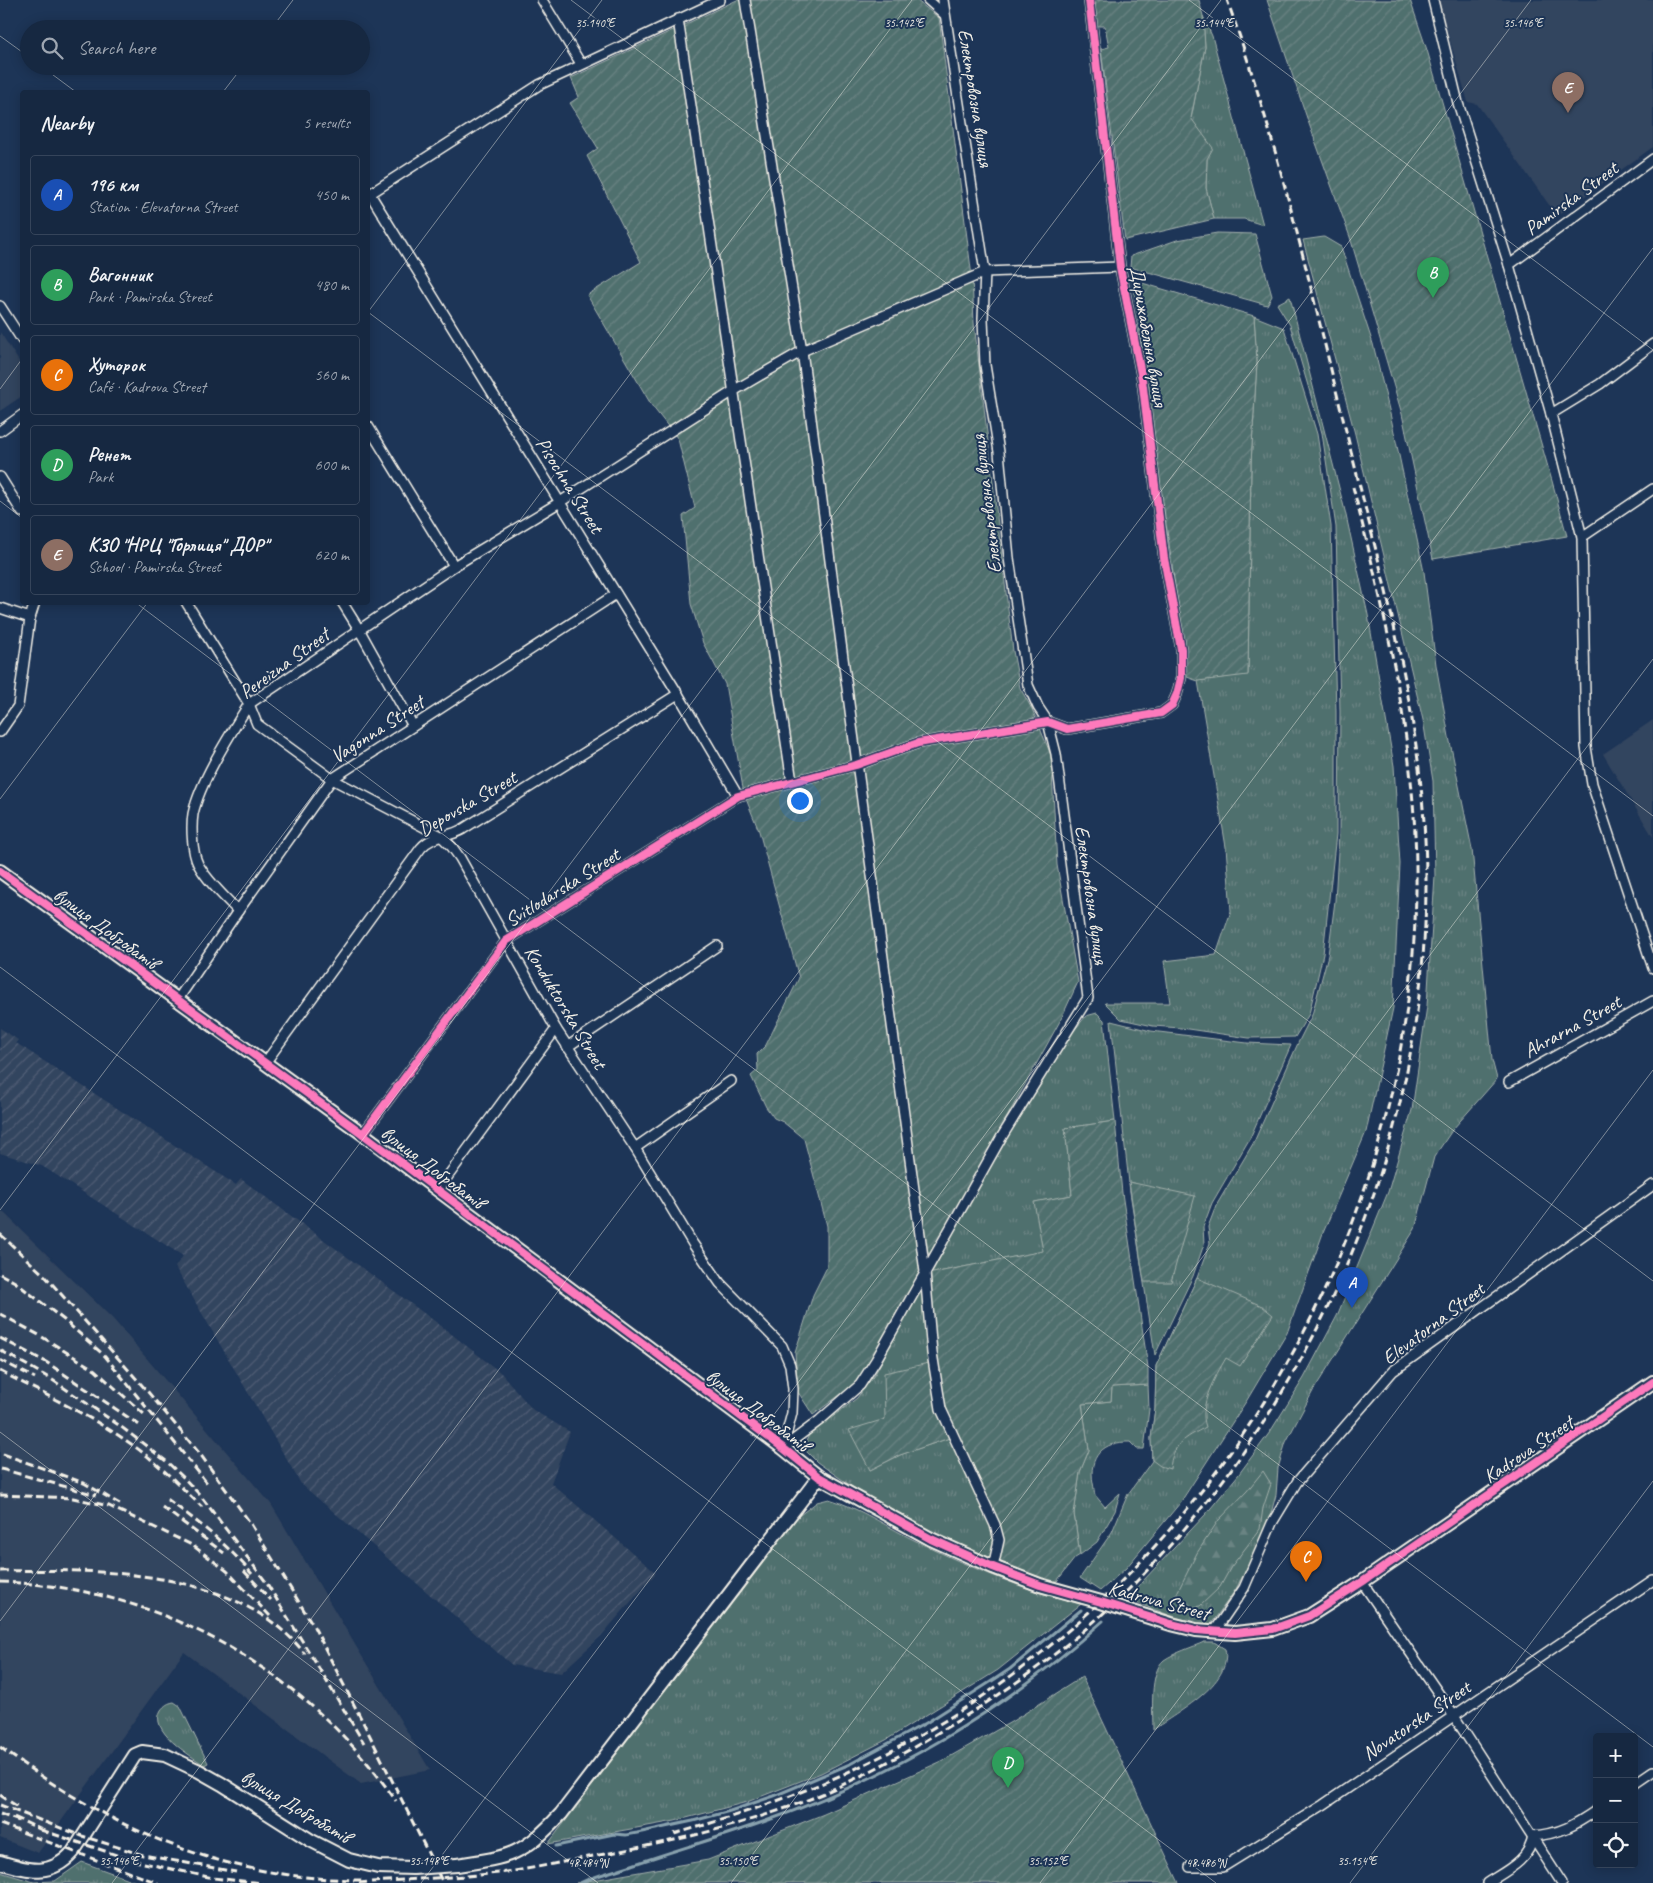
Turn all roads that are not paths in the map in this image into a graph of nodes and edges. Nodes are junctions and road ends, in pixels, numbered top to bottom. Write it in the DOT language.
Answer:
graph roads {
  1 [pos="542,0"];
  2 [pos="720,0"];
  3 [pos="745,0"];
  4 [pos="928,0"];
  5 [pos="943,0"];
  6 [pos="1089,0"];
  7 [pos="1433,0"];
  8 [pos="945,15"];
  9 [pos="678,19"];
  10 [pos="581,64"];
  11 [pos="1653,159"];
  12 [pos="370,194"];
  13 [pos="370,197"];
  14 [pos="1509,265"];
  15 [pos="1120,268"];
  16 [pos="985,272"];
  17 [pos="0,306"];
  18 [pos="20,337"];
  19 [pos="1653,344"];
  20 [pos="802,351"];
  21 [pos="734,390"];
  22 [pos="1551,414"];
  23 [pos="20,417"];
  24 [pos="370,429"];
  25 [pos="0,432"];
  26 [pos="0,477"];
  27 [pos="1653,489"];
  28 [pos="560,502"];
  29 [pos="20,509"];
  30 [pos="1582,537"];
  31 [pos="454,566"];
  32 [pos="616,594"];
  33 [pos="34,605"];
  34 [pos="188,605"];
  35 [pos="344,605"];
  36 [pos="0,608"];
  37 [pos="30,618"];
  38 [pos="360,631"];
  39 [pos="678,694"];
  40 [pos="249,704"];
  41 [pos="1048,722"];
  42 [pos="413,726"];
  43 [pos="0,732"];
  44 [pos="856,765"];
  45 [pos="332,779"];
  46 [pos="792,782"];
  47 [pos="738,796"];
  48 [pos="441,836"];
  49 [pos="0,871"];
  50 [pos="238,911"];
  51 [pos="506,941"];
  52 [pos="717,946"];
  53 [pos="1653,968"];
  54 [pos="178,999"];
  55 [pos="1653,1002"];
  56 [pos="556,1029"];
  57 [pos="567,1047"];
  58 [pos="265,1063"];
  59 [pos="731,1081"];
  60 [pos="1509,1082"];
  61 [pos="362,1134"];
  62 [pos="635,1148"];
  63 [pos="1653,1186"];
  64 [pos="437,1191"];
  65 [pos="925,1272"];
  66 [pos="1653,1382"];
  67 [pos="783,1448"];
  68 [pos="819,1477"];
  69 [pos="994,1567"];
  70 [pos="1653,1580"];
  71 [pos="1362,1582"];
  72 [pos="1214,1632"];
  73 [pos="1454,1716"];
  74 [pos="1653,1771"];
  75 [pos="1638,1781"];
  76 [pos="1593,1812"];
  77 [pos="1533,1836"];
  78 [pos="0,1862"];
  79 [pos="1190,1867"];
  80 [pos="1487,1883"];
  81 [pos="1562,1883"];
  1 -- 10 [label="street"];
  2 -- 9 [label="street"];
  3 -- 20 [label="street"];
  4 -- 8 [label="street"];
  5 -- 8 [label="street, Електровозна вулиця"];
  6 -- 15 [label="street, Дирижабельна вулиця"];
  7 -- 14 [label="street"];
  8 -- 16 [label="street, Електровозна вулиця"];
  9 -- 10 [label="street"];
  9 -- 21 [label="street"];
  10 -- 12 [label="street"];
  11 -- 14 [label="street, Pamirska Street"];
  13 -- 28 [label="street, Pisochna Street"];
  14 -- 22 [label="street"];
  15 -- 16 [label="street"];
  15 -- 41 [label="street, Дирижабельна вулиця"];
  16 -- 20 [label="street, Pereizna Street"];
  16 -- 41 [label="street, Електровозна вулиця"];
  17 -- 18 [label="street"];
  19 -- 22 [label="street"];
  20 -- 21 [label="street, Pereizna Street"];
  20 -- 44 [label="street"];
  21 -- 28 [label="street, Pereizna Street"];
  21 -- 46 [label="street"];
  22 -- 30 [label="street"];
  23 -- 25 [label="street"];
  24 -- 31 [label="street"];
  26 -- 29 [label="street"];
  27 -- 30 [label="street"];
  28 -- 31 [label="street, Pereizna Street"];
  28 -- 32 [label="street, Pisochna Street"];
  30 -- 53 [label="street"];
  31 -- 38 [label="street, Pereizna Street"];
  32 -- 39 [label="street, Pisochna Street"];
  32 -- 42 [label="street, Vagonna Street"];
  33 -- 37 [label="street"];
  34 -- 40 [label="street, Konduktorska Street"];
  35 -- 38 [label="street"];
  36 -- 37 [label="street"];
  37 -- 43 [label="street"];
  38 -- 40 [label="street, Pereizna Street"];
  38 -- 42 [label="street"];
  39 -- 47 [label="street, Pisochna Street"];
  39 -- 48 [label="street, Depovska Street"];
  40 -- 45 [label="street, Konduktorska Street"];
  40 -- 50 [label="street, Pereizna Street"];
  41 -- 44 [label="street, Svitlodarska Street"];
  41 -- 65 [label="street, Електровозна вулиця"];
  42 -- 45 [label="street, Vagonna Street"];
  44 -- 46 [label="street, Svitlodarska Street"];
  44 -- 65 [label="street"];
  45 -- 48 [label="street, Konduktorska Street"];
  45 -- 50 [label="street, Vagonna Street"];
  46 -- 47 [label="street, Svitlodarska Street"];
  47 -- 51 [label="street, Svitlodarska Street"];
  48 -- 51 [label="street, Konduktorska Street"];
  48 -- 58 [label="street, Depovska Street"];
  49 -- 54 [label="street, вулиця Добробатів"];
  50 -- 54 [label="street, Vagonna Street"];
  51 -- 56 [label="street, Konduktorska Street"];
  51 -- 61 [label="street, Svitlodarska Street"];
  52 -- 57 [label="street"];
  54 -- 58 [label="street, вулиця Добробатів"];
  55 -- 60 [label="street, Ahrarna Street"];
  56 -- 57 [label="street, Konduktorska Street"];
  56 -- 64 [label="street"];
  57 -- 62 [label="street, Konduktorska Street"];
  58 -- 61 [label="street, вулиця Добробатів"];
  59 -- 62 [label="street"];
  61 -- 64 [label="street, вулиця Добробатів"];
  62 -- 67 [label="street, Konduktorska Street"];
  63 -- 72 [label="street, Elevatorna Street"];
  64 -- 67 [label="street, вулиця Добробатів"];
  65 -- 67 [label="street"];
  65 -- 69 [label="street"];
  66 -- 71 [label="street, Kadrova Street"];
  67 -- 68 [label="street, вулиця Добробатів"];
  68 -- 69 [label="street, Kadrova Street"];
  68 -- 78 [label="street, вулиця Добробатів, bridge"];
  69 -- 72 [label="street, Kadrova Street"];
  70 -- 73 [label="street, Novatorska Street"];
  71 -- 72 [label="street, Kadrova Street"];
  71 -- 73 [label="street"];
  73 -- 77 [label="street"];
  73 -- 79 [label="street, Novatorska Street"];
  74 -- 75 [label="street"];
  76 -- 77 [label="street"];
  77 -- 80 [label="street"];
  77 -- 81 [label="street"];
}
